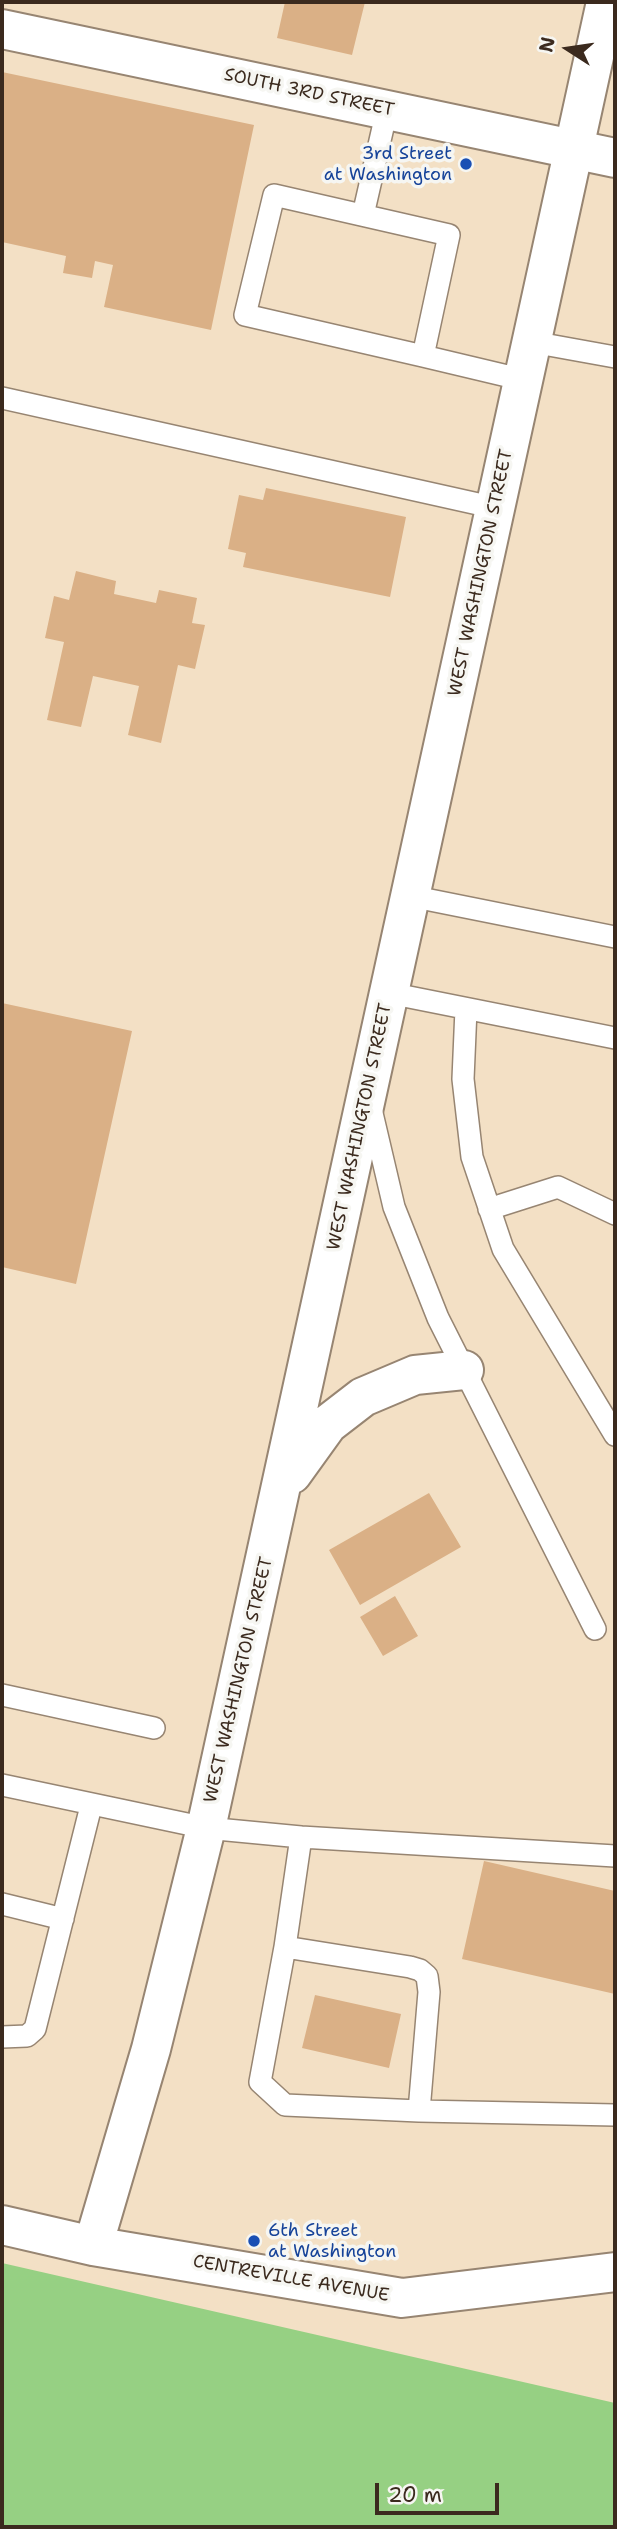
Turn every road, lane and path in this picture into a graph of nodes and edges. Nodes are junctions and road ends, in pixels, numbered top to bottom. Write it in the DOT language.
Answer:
graph roads {
  1 [pos="606,2"];
  2 [pos="2,29"];
  3 [pos="387,110"];
  4 [pos="574,149"];
  5 [pos="615,158"];
  6 [pos="363,215"];
  7 [pos="532,342"];
  8 [pos="423,356"];
  9 [pos="615,357"];
  10 [pos="524,380"];
  11 [pos="2,398"];
  12 [pos="496,508"];
  13 [pos="410,896"];
  14 [pos="615,937"];
  15 [pos="389,993"];
  16 [pos="466,1009"];
  17 [pos="615,1038"];
  18 [pos="368,1093"];
  19 [pos="489,1209"];
  20 [pos="615,1214"];
  21 [pos="464,1370"];
  22 [pos="615,1435"];
  23 [pos="283,1488"];
  24 [pos="595,1629"];
  25 [pos="2,1695"];
  26 [pos="154,1728"];
  27 [pos="2,1785"];
  28 [pos="91,1806"];
  29 [pos="206,1828"];
  30 [pos="301,1837"];
  31 [pos="615,1856"];
  32 [pos="2,1905"];
  33 [pos="63,1919"];
  34 [pos="285,1947"];
  35 [pos="2,2037"];
  36 [pos="419,2111"];
  37 [pos="615,2115"];
  38 [pos="2,2224"];
  39 [pos="93,2246"];
  40 [pos="615,2272"];
  1 -- 4 [label="main road, WEST WASHINGTON STREET"];
  2 -- 3 [label="main road, SOUTH 3RD STREET"];
  3 -- 4 [label="main road, SOUTH 3RD STREET"];
  3 -- 6 [label="lane"];
  4 -- 5 [label="main road, SOUTH 3RD STREET"];
  4 -- 7 [label="main road, WEST WASHINGTON STREET"];
  6 -- 8 [label="lane"];
  6 -- 8 [label="lane"];
  7 -- 9 [label="lane"];
  7 -- 10 [label="main road, WEST WASHINGTON STREET"];
  8 -- 10 [label="lane"];
  10 -- 12 [label="main road, WEST WASHINGTON STREET"];
  11 -- 12 [label="lane"];
  12 -- 13 [label="main road, WEST WASHINGTON STREET"];
  13 -- 14 [label="lane"];
  13 -- 15 [label="main road, WEST WASHINGTON STREET"];
  15 -- 16 [label="lane"];
  15 -- 18 [label="main road, WEST WASHINGTON STREET"];
  16 -- 17 [label="lane"];
  16 -- 19 [label="lane"];
  18 -- 21 [label="lane"];
  18 -- 23 [label="main road, WEST WASHINGTON STREET"];
  19 -- 20 [label="lane"];
  19 -- 22 [label="lane"];
  21 -- 23 [label="main road"];
  21 -- 24 [label="lane"];
  23 -- 29 [label="main road, WEST WASHINGTON STREET"];
  25 -- 26 [label="lane"];
  27 -- 28 [label="lane"];
  28 -- 29 [label="lane"];
  28 -- 33 [label="lane"];
  29 -- 30 [label="lane"];
  29 -- 39 [label="main road, WEST WASHINGTON STREET"];
  30 -- 31 [label="lane"];
  30 -- 34 [label="lane"];
  32 -- 33 [label="lane"];
  33 -- 35 [label="lane"];
  34 -- 36 [label="lane"];
  34 -- 36 [label="lane"];
  36 -- 37 [label="lane"];
  38 -- 39 [label="main road, CENTREVILLE AVENUE"];
  39 -- 40 [label="main road, CENTREVILLE AVENUE"];
}
